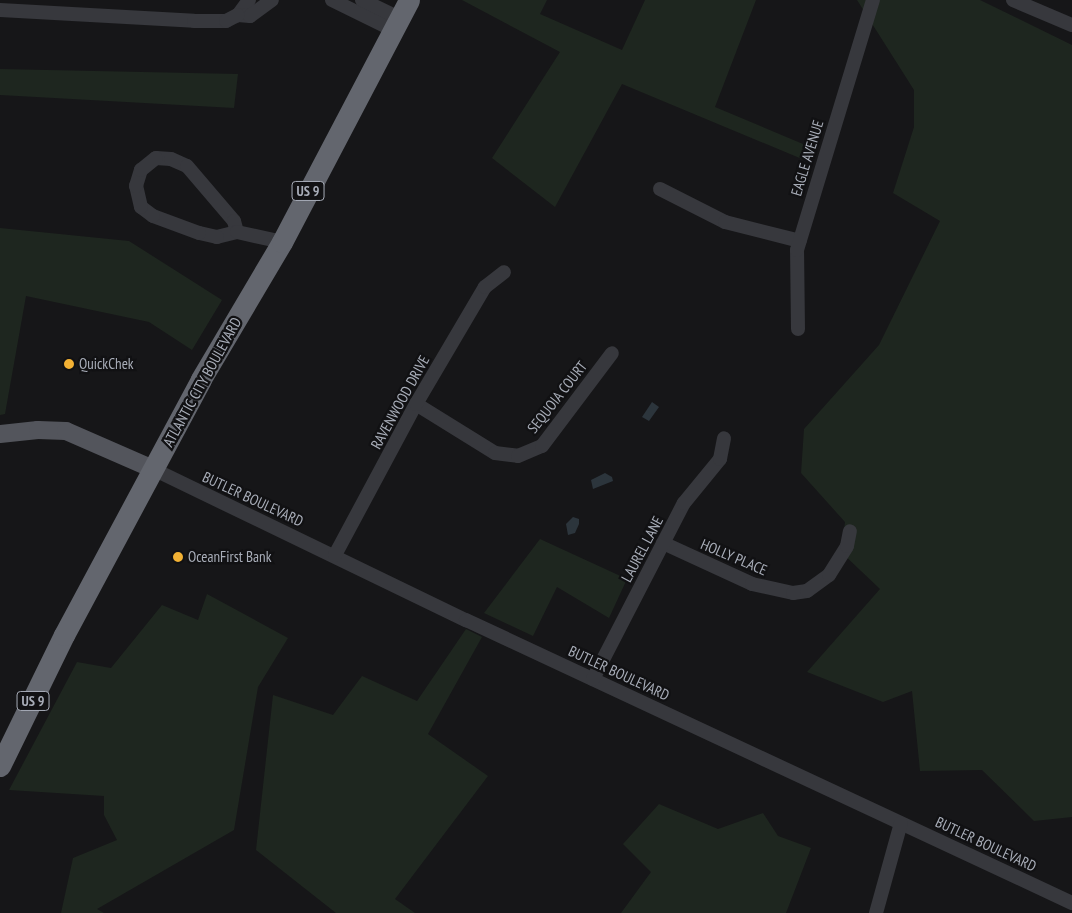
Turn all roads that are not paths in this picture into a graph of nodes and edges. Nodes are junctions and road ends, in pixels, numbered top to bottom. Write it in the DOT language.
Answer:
graph roads {
  1 [pos="249,0"];
  2 [pos="272,0"];
  3 [pos="332,0"];
  4 [pos="362,0"];
  5 [pos="873,0"];
  6 [pos="1013,0"];
  7 [pos="0,10"];
  8 [pos="238,15"];
  9 [pos="401,16"];
  10 [pos="1072,25"];
  11 [pos="660,189"];
  12 [pos="237,232"];
  13 [pos="800,241"];
  14 [pos="282,242"];
  15 [pos="504,272"];
  16 [pos="798,329"];
  17 [pos="612,353"];
  18 [pos="416,404"];
  19 [pos="0,434"];
  20 [pos="724,438"];
  21 [pos="153,470"];
  22 [pos="850,531"];
  23 [pos="663,543"];
  24 [pos="335,556"];
  25 [pos="593,678"];
  26 [pos="0,766"];
  27 [pos="901,822"];
  28 [pos="1072,903"];
  29 [pos="876,913"];
  1 -- 8 [label="street"];
  2 -- 8 [label="street"];
  3 -- 9 [label="street"];
  4 -- 9 [label="street"];
  5 -- 13 [label="street, EAGLE AVENUE"];
  6 -- 10 [label="street"];
  7 -- 8 [label="street"];
  9 -- 14 [label="highway, ATLANTIC CITY BOULEVARD / US 9"];
  11 -- 13 [label="street"];
  12 -- 12 [label="street"];
  12 -- 14 [label="street"];
  13 -- 16 [label="street, EAGLE AVENUE"];
  14 -- 21 [label="highway, ATLANTIC CITY BOULEVARD / US 9"];
  15 -- 18 [label="street, RAVENWOOD DRIVE"];
  17 -- 18 [label="street, SEQUOIA COURT"];
  18 -- 24 [label="street, RAVENWOOD DRIVE"];
  19 -- 21 [label="main road"];
  20 -- 23 [label="street, LAUREL LANE"];
  21 -- 24 [label="street, BUTLER BOULEVARD"];
  21 -- 26 [label="highway, ATLANTIC CITY BOULEVARD / US 9"];
  22 -- 23 [label="street, HOLLY PLACE"];
  23 -- 25 [label="street, LAUREL LANE"];
  24 -- 25 [label="street, BUTLER BOULEVARD"];
  25 -- 27 [label="street, BUTLER BOULEVARD"];
  27 -- 28 [label="street, BUTLER BOULEVARD"];
  27 -- 29 [label="street"];
}
